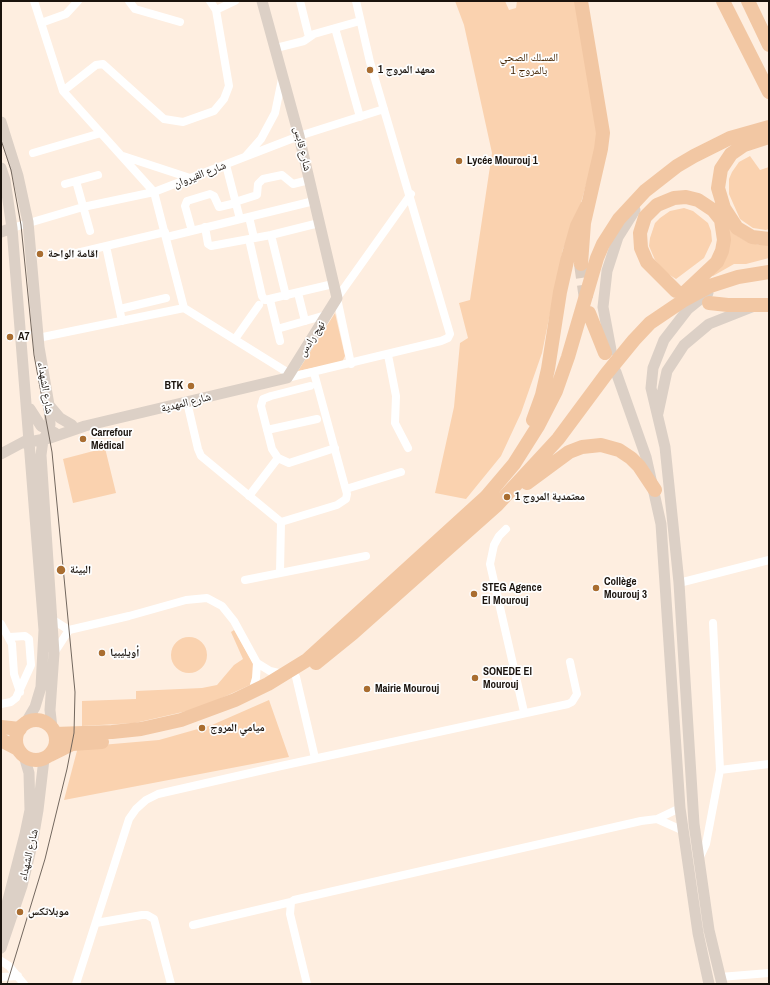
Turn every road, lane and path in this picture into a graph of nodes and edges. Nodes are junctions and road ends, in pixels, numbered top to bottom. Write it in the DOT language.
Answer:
graph roads {
  1 [pos="34,1"];
  2 [pos="78,1"];
  3 [pos="129,1"];
  4 [pos="210,1"];
  5 [pos="235,1"];
  6 [pos="262,1"];
  7 [pos="300,1"];
  8 [pos="356,1"];
  9 [pos="581,1"];
  10 [pos="723,1"];
  11 [pos="748,1"];
  12 [pos="216,10"];
  13 [pos="360,21"];
  14 [pos="180,22"];
  15 [pos="41,23"];
  16 [pos="335,28"];
  17 [pos="309,37"];
  18 [pos="769,45"];
  19 [pos="276,48"];
  20 [pos="759,74"];
  21 [pos="282,79"];
  22 [pos="63,90"];
  23 [pos="769,92"];
  24 [pos="769,100"];
  25 [pos="384,109"];
  26 [pos="360,117"];
  27 [pos="1,122"];
  28 [pos="769,127"];
  29 [pos="101,134"];
  30 [pos="299,136"];
  31 [pos="759,136"];
  32 [pos="33,153"];
  33 [pos="122,156"];
  34 [pos="244,158"];
  35 [pos="226,165"];
  36 [pos="1,168"];
  37 [pos="98,175"];
  38 [pos="665,175"];
  39 [pos="190,178"];
  40 [pos="309,180"];
  41 [pos="76,181"];
  42 [pos="65,184"];
  43 [pos="154,192"];
  44 [pos="411,194"];
  45 [pos="649,196"];
  46 [pos="314,201"];
  47 [pos="235,202"];
  48 [pos="587,206"];
  49 [pos="84,207"];
  50 [pos="249,217"];
  51 [pos="240,219"];
  52 [pos="28,222"];
  53 [pos="319,224"];
  54 [pos="204,227"];
  55 [pos="12,228"];
  56 [pos="90,231"];
  57 [pos="192,231"];
  58 [pos="1,232"];
  59 [pos="166,234"];
  60 [pos="271,235"];
  61 [pos="251,238"];
  62 [pos="769,239"];
  63 [pos="106,246"];
  64 [pos="60,257"];
  65 [pos="581,264"];
  66 [pos="769,272"];
  67 [pos="753,275"];
  68 [pos="333,284"];
  69 [pos="298,293"];
  70 [pos="286,296"];
  71 [pos="166,298"];
  72 [pos="337,298"];
  73 [pos="270,300"];
  74 [pos="709,303"];
  75 [pos="259,305"];
  76 [pos="764,305"];
  77 [pos="184,308"];
  78 [pos="120,309"];
  79 [pos="590,313"];
  80 [pos="326,316"];
  81 [pos="122,321"];
  82 [pos="305,321"];
  83 [pos="650,323"];
  84 [pos="277,329"];
  85 [pos="38,338"];
  86 [pos="235,339"];
  87 [pos="280,341"];
  88 [pos="608,352"];
  89 [pos="388,355"];
  90 [pos="351,364"];
  91 [pos="616,372"];
  92 [pos="314,373"];
  93 [pos="288,376"];
  94 [pos="310,386"];
  95 [pos="28,402"];
  96 [pos="187,402"];
  97 [pos="49,405"];
  98 [pos="658,415"];
  99 [pos="317,419"];
  100 [pos="72,425"];
  101 [pos="85,426"];
  102 [pos="267,430"];
  103 [pos="46,435"];
  104 [pos="28,441"];
  105 [pos="335,448"];
  106 [pos="408,448"];
  107 [pos="1,454"];
  108 [pos="278,458"];
  109 [pos="402,472"];
  110 [pos="503,477"];
  111 [pos="346,489"];
  112 [pos="512,490"];
  113 [pos="655,490"];
  114 [pos="249,496"];
  115 [pos="281,522"];
  116 [pos="506,529"];
  117 [pos="366,556"];
  118 [pos="769,560"];
  119 [pos="280,573"];
  120 [pos="245,580"];
  121 [pos="680,583"];
  122 [pos="53,620"];
  123 [pos="713,623"];
  124 [pos="1,624"];
  125 [pos="69,630"];
  126 [pos="10,637"];
  127 [pos="54,653"];
  128 [pos="570,662"];
  129 [pos="257,663"];
  130 [pos="291,676"];
  131 [pos="20,692"];
  132 [pos="252,692"];
  133 [pos="1,704"];
  134 [pos="524,712"];
  135 [pos="22,726"];
  136 [pos="1,727"];
  137 [pos="53,731"];
  138 [pos="1,740"];
  139 [pos="21,753"];
  140 [pos="47,757"];
  141 [pos="315,758"];
  142 [pos="769,764"];
  143 [pos="720,770"];
  144 [pos="680,808"];
  145 [pos="657,819"];
  146 [pos="684,831"];
  147 [pos="699,859"];
  148 [pos="291,902"];
  149 [pos="96,923"];
  150 [pos="193,925"];
  151 [pos="1,927"];
  152 [pos="1,947"];
  153 [pos="1,961"];
  154 [pos="769,973"];
  155 [pos="18,976"];
  156 [pos="1,977"];
  157 [pos="722,981"];
  158 [pos="24,984"];
  159 [pos="76,984"];
  160 [pos="171,984"];
  161 [pos="307,984"];
  162 [pos="709,984"];
  1 -- 15 [label="street"];
  2 -- 15 [label="street"];
  3 -- 14 [label="street"];
  4 -- 12 [label="street"];
  5 -- 12 [label="street"];
  6 -- 19 [label="main road, شارع قابس"];
  7 -- 17 [label="street"];
  8 -- 13 [label="street"];
  9 -- 48 [label="highway"];
  10 -- 20 [label="highway"];
  11 -- 18 [label="highway"];
  12 -- 22 [label="street"];
  13 -- 16 [label="street"];
  13 -- 25 [label="street"];
  15 -- 22 [label="street"];
  16 -- 17 [label="street"];
  16 -- 26 [label="street"];
  17 -- 19 [label="street"];
  19 -- 21 [label="main road, شارع قابس"];
  20 -- 23 [label="highway"];
  20 -- 24 [label="highway"];
  21 -- 30 [label="main road, شارع قابس"];
  21 -- 34 [label="street"];
  22 -- 29 [label="street"];
  25 -- 26 [label="street, شارع القيروان"];
  25 -- 44 [label="street"];
  26 -- 30 [label="street, شارع القيروان"];
  27 -- 52 [label="main road, شارع الشهداء"];
  28 -- 31 [label="highway"];
  29 -- 32 [label="street"];
  29 -- 33 [label="street"];
  30 -- 34 [label="street, شارع القيروان"];
  30 -- 40 [label="main road, شارع قابس"];
  31 -- 38 [label="highway"];
  31 -- 62 [label="highway"];
  33 -- 39 [label="street"];
  33 -- 43 [label="street"];
  34 -- 35 [label="street, شارع القيروان"];
  35 -- 39 [label="street, شارع القيروان"];
  35 -- 47 [label="street"];
  36 -- 55 [label="main road, شارع الشهداء"];
  37 -- 41 [label="street"];
  38 -- 45 [label="main road"];
  38 -- 110 [label="highway"];
  39 -- 43 [label="street, شارع القيروان"];
  40 -- 46 [label="main road, شارع قابس"];
  40 -- 47 [label="street"];
  41 -- 42 [label="street"];
  41 -- 49 [label="street"];
  43 -- 49 [label="street, شارع القيروان"];
  43 -- 59 [label="street"];
  44 -- 72 [label="street"];
  44 -- 89 [label="street"];
  45 -- 83 [label="highway"];
  45 -- 88 [label="main road"];
  46 -- 50 [label="street"];
  46 -- 53 [label="main road, شارع قابس"];
  47 -- 51 [label="street"];
  47 -- 57 [label="street"];
  48 -- 65 [label="highway"];
  48 -- 110 [label="highway"];
  49 -- 52 [label="street, شارع القيروان"];
  49 -- 56 [label="street"];
  50 -- 51 [label="street"];
  50 -- 61 [label="street"];
  51 -- 54 [label="street"];
  52 -- 55 [label="street, شارع القيروان"];
  52 -- 85 [label="main road, شارع الشهداء"];
  53 -- 60 [label="street"];
  53 -- 68 [label="main road, شارع قابس"];
  54 -- 57 [label="street"];
  54 -- 61 [label="street"];
  55 -- 58 [label="main road"];
  55 -- 95 [label="main road, شارع الشهداء"];
  57 -- 59 [label="street"];
  59 -- 63 [label="street"];
  59 -- 77 [label="street"];
  60 -- 61 [label="street"];
  60 -- 70 [label="street"];
  61 -- 73 [label="street"];
  63 -- 64 [label="street"];
  63 -- 78 [label="street"];
  66 -- 67 [label="highway"];
  67 -- 83 [label="highway"];
  67 -- 98 [label="main road"];
  68 -- 69 [label="street"];
  68 -- 72 [label="main road, شارع قابس"];
  69 -- 70 [label="street"];
  69 -- 82 [label="street"];
  70 -- 73 [label="street"];
  71 -- 78 [label="street"];
  72 -- 80 [label="main road, نهج رادس"];
  72 -- 90 [label="street"];
  73 -- 84 [label="street"];
  74 -- 76 [label="highway"];
  75 -- 86 [label="street"];
  76 -- 98 [label="main road"];
  77 -- 81 [label="street"];
  77 -- 86 [label="street"];
  78 -- 81 [label="street"];
  79 -- 88 [label="highway"];
  80 -- 82 [label="street"];
  80 -- 93 [label="main road, نهج رادس"];
  81 -- 85 [label="street"];
  82 -- 84 [label="street"];
  83 -- 112 [label="highway"];
  84 -- 87 [label="street"];
  85 -- 97 [label="main road, شارع الشهداء"];
  86 -- 93 [label="street"];
  89 -- 90 [label="street"];
  89 -- 106 [label="street"];
  90 -- 92 [label="street"];
  91 -- 113 [label="main road"];
  92 -- 93 [label="street"];
  92 -- 105 [label="street"];
  93 -- 96 [label="main road, شارع المهدية"];
  94 -- 102 [label="street"];
  95 -- 103 [label="main road"];
  95 -- 104 [label="main road, شارع الشهداء"];
  96 -- 101 [label="main road, شارع المهدية"];
  96 -- 114 [label="street"];
  97 -- 100 [label="main road"];
  97 -- 103 [label="main road, شارع الشهداء"];
  98 -- 121 [label="main road"];
  99 -- 102 [label="street"];
  100 -- 101 [label="main road"];
  100 -- 103 [label="main road"];
  101 -- 103 [label="main road"];
  102 -- 108 [label="street"];
  103 -- 104 [label="main road"];
  103 -- 122 [label="main road, شارع الشهداء"];
  104 -- 107 [label="main road"];
  104 -- 135 [label="main road, شارع الشهداء"];
  105 -- 108 [label="street"];
  105 -- 111 [label="street"];
  108 -- 114 [label="street"];
  109 -- 111 [label="street"];
  110 -- 130 [label="highway"];
  111 -- 115 [label="street"];
  112 -- 113 [label="highway"];
  112 -- 130 [label="highway"];
  113 -- 144 [label="main road"];
  114 -- 115 [label="street"];
  115 -- 119 [label="street"];
  116 -- 134 [label="street"];
  117 -- 119 [label="street"];
  118 -- 121 [label="street"];
  119 -- 120 [label="street"];
  121 -- 147 [label="main road"];
  122 -- 125 [label="street"];
  122 -- 127 [label="main road, شارع الشهداء"];
  123 -- 143 [label="street"];
  124 -- 126 [label="street"];
  125 -- 127 [label="street"];
  125 -- 129 [label="street"];
  126 -- 131 [label="street"];
  126 -- 131 [label="street"];
  127 -- 137 [label="main road, شارع الشهداء"];
  128 -- 134 [label="street"];
  129 -- 130 [label="street"];
  129 -- 132 [label="street"];
  130 -- 132 [label="highway"];
  130 -- 140 [label="highway"];
  130 -- 141 [label="street"];
  131 -- 133 [label="street"];
  132 -- 137 [label="highway"];
  134 -- 141 [label="street"];
  135 -- 136 [label="highway"];
  135 -- 137 [label="highway"];
  135 -- 139 [label="highway"];
  137 -- 140 [label="highway"];
  138 -- 139 [label="highway"];
  139 -- 140 [label="highway"];
  139 -- 151 [label="main road, شارع الشهداء"];
  140 -- 152 [label="main road, شارع الشهداء"];
  141 -- 149 [label="street"];
  142 -- 143 [label="street"];
  143 -- 147 [label="street"];
  144 -- 145 [label="street"];
  144 -- 146 [label="main road"];
  145 -- 146 [label="street"];
  145 -- 148 [label="street"];
  146 -- 162 [label="main road"];
  147 -- 157 [label="main road"];
  148 -- 150 [label="street"];
  148 -- 161 [label="street"];
  149 -- 159 [label="street"];
  149 -- 160 [label="street"];
  153 -- 155 [label="street"];
  154 -- 157 [label="street"];
  155 -- 156 [label="street"];
  155 -- 158 [label="street"];
}
